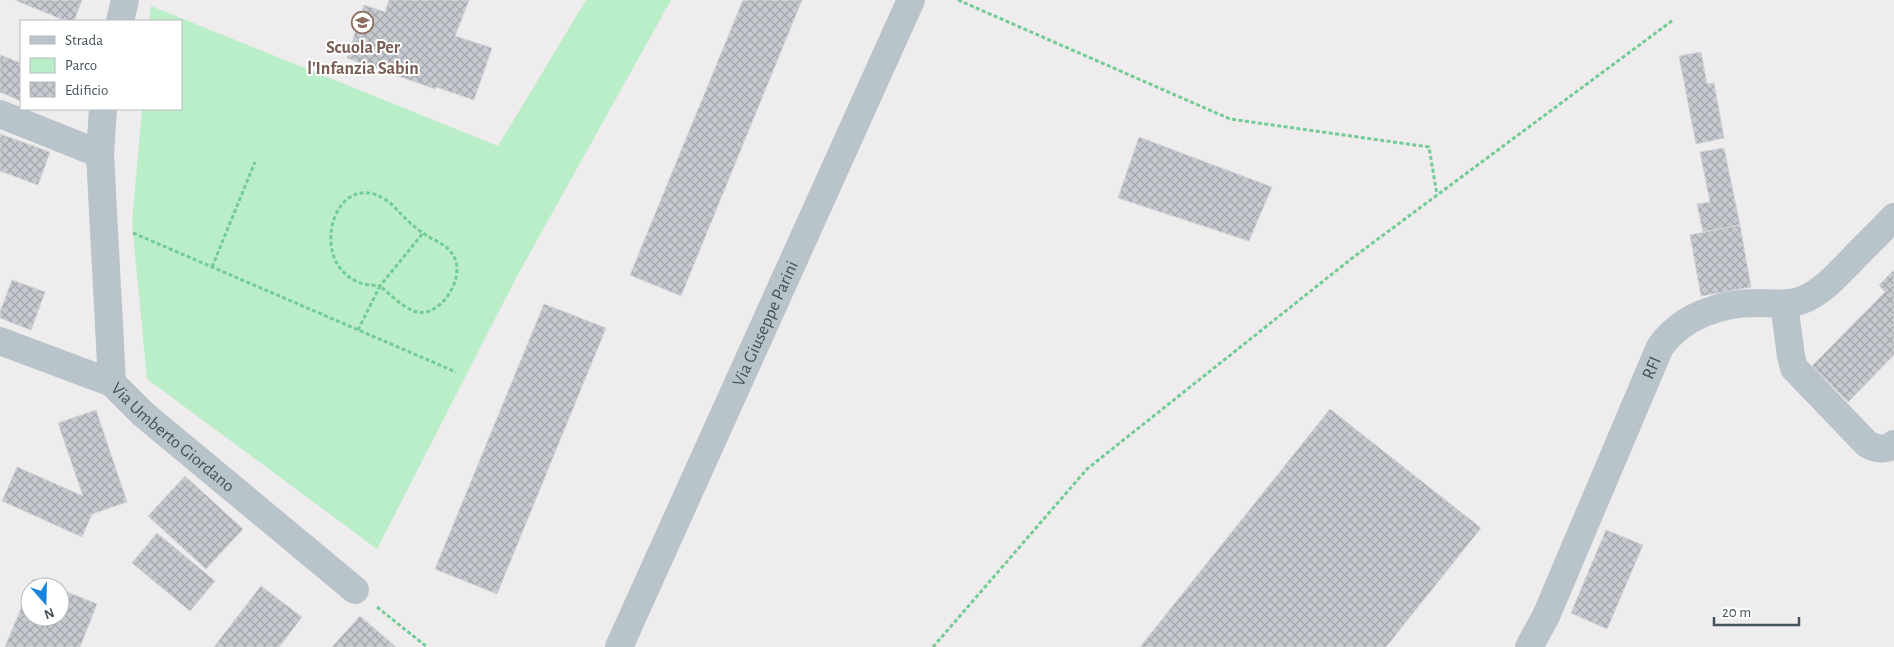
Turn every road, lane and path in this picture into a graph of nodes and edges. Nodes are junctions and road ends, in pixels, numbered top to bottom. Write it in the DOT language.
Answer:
graph roads {
  1 [pos="125,0"];
  2 [pos="911,0"];
  3 [pos="958,0"];
  4 [pos="120,20"];
  5 [pos="1673,20"];
  6 [pos="103,110"];
  7 [pos="0,114"];
  8 [pos="100,154"];
  9 [pos="255,162"];
  10 [pos="1437,195"];
  11 [pos="1894,217"];
  12 [pos="125,230"];
  13 [pos="423,233"];
  14 [pos="212,267"];
  15 [pos="380,286"];
  16 [pos="1784,304"];
  17 [pos="358,330"];
  18 [pos="0,341"];
  19 [pos="456,372"];
  20 [pos="112,383"];
  21 [pos="1894,444"];
  22 [pos="355,590"];
  23 [pos="427,647"];
  24 [pos="619,647"];
  25 [pos="933,647"];
  26 [pos="1529,647"];
  1 -- 4 [label="street"];
  2 -- 24 [label="street, Via Giuseppe Parini"];
  3 -- 10 [label="path"];
  5 -- 10 [label="path"];
  6 -- 8 [label="street, Via Umberto Giordano"];
  7 -- 8 [label="street"];
  8 -- 20 [label="street, Via Umberto Giordano"];
  9 -- 14 [label="path"];
  10 -- 25 [label="path"];
  11 -- 16 [label="street, RFI"];
  12 -- 14 [label="path"];
  13 -- 15 [label="path"];
  13 -- 15 [label="path"];
  13 -- 15 [label="path"];
  14 -- 17 [label="path"];
  15 -- 17 [label="path"];
  16 -- 21 [label="street"];
  16 -- 26 [label="street, RFI"];
  17 -- 19 [label="path"];
  18 -- 20 [label="street"];
  20 -- 22 [label="street, Via Umberto Giordano"];
  22 -- 23 [label="path"];
}
